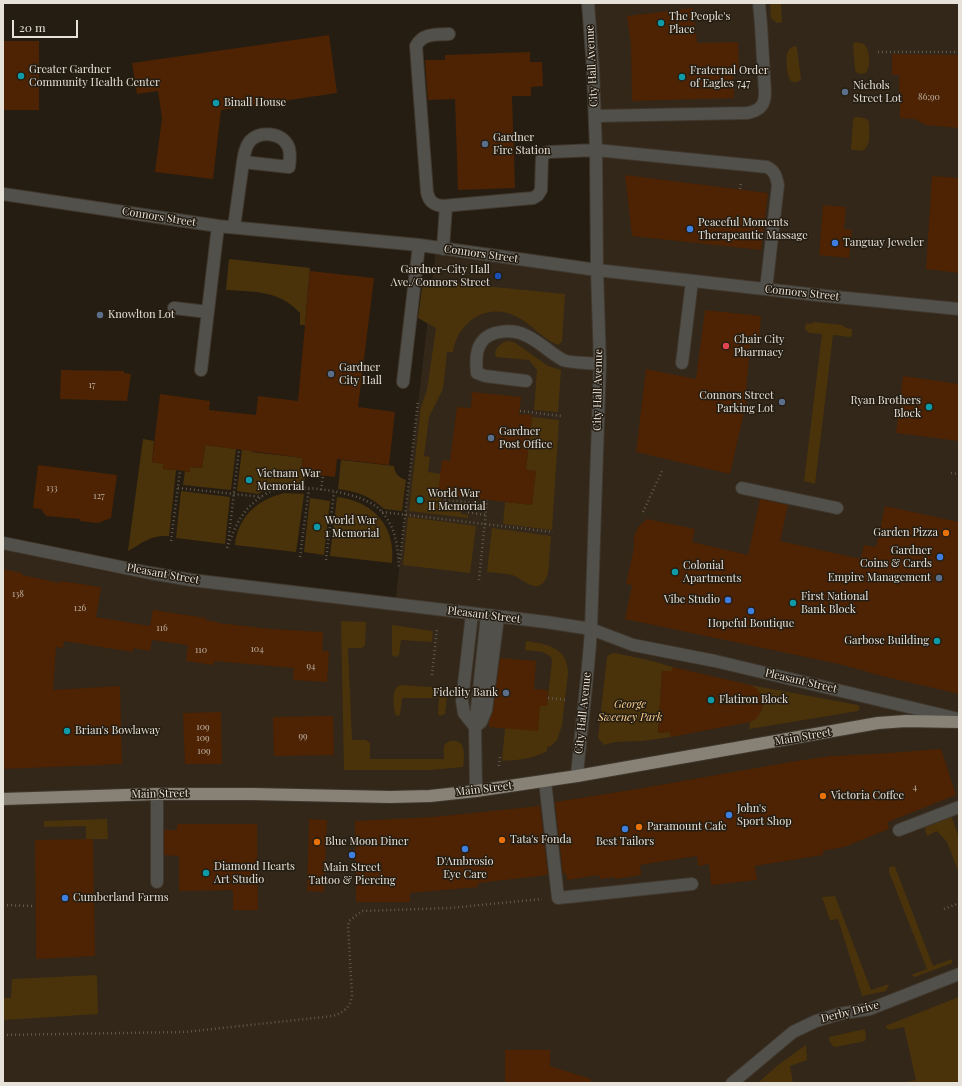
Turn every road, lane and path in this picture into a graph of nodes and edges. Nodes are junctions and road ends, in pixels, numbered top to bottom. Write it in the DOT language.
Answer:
graph roads {
  1 [pos="588,3"];
  2 [pos="759,3"];
  3 [pos="449,34"];
  4 [pos="878,52"];
  5 [pos="959,52"];
  6 [pos="595,116"];
  7 [pos="596,150"];
  8 [pos="243,162"];
  9 [pos="3,194"];
  10 [pos="446,206"];
  11 [pos="218,226"];
  12 [pos="234,227"];
  13 [pos="419,246"];
  14 [pos="443,249"];
  15 [pos="597,270"];
  16 [pos="692,281"];
  17 [pos="766,289"];
  18 [pos="174,308"];
  19 [pos="959,309"];
  20 [pos="208,312"];
  21 [pos="682,363"];
  22 [pos="600,364"];
  23 [pos="201,370"];
  24 [pos="526,381"];
  25 [pos="403,382"];
  26 [pos="418,401"];
  27 [pos="520,411"];
  28 [pos="561,416"];
  29 [pos="239,449"];
  30 [pos="662,470"];
  31 [pos="180,471"];
  32 [pos="952,473"];
  33 [pos="959,474"];
  34 [pos="323,476"];
  35 [pos="178,488"];
  36 [pos="742,488"];
  37 [pos="309,489"];
  38 [pos="321,490"];
  39 [pos="334,492"];
  40 [pos="234,494"];
  41 [pos="262,497"];
  42 [pos="487,500"];
  43 [pos="486,504"];
  44 [pos="837,508"];
  45 [pos="382,512"];
  46 [pos="643,512"];
  47 [pos="405,514"];
  48 [pos="485,515"];
  49 [pos="485,524"];
  50 [pos="553,532"];
  51 [pos="171,541"];
  52 [pos="3,543"];
  53 [pos="300,557"];
  54 [pos="326,560"];
  55 [pos="479,580"];
  56 [pos="472,614"];
  57 [pos="492,616"];
  58 [pos="437,628"];
  59 [pos="591,629"];
  60 [pos="432,675"];
  61 [pos="548,698"];
  62 [pos="569,700"];
  63 [pos="959,719"];
  64 [pos="959,722"];
  65 [pos="475,727"];
  66 [pos="500,756"];
  67 [pos="499,766"];
  68 [pos="577,776"];
  69 [pos="545,782"];
  70 [pos="476,791"];
  71 [pos="157,794"];
  72 [pos="3,799"];
  73 [pos="959,807"];
  74 [pos="899,830"];
  75 [pos="157,882"];
  76 [pos="692,884"];
  77 [pos="558,898"];
  78 [pos="959,903"];
  79 [pos="3,905"];
  80 [pos="32,906"];
  81 [pos="944,909"];
  82 [pos="959,974"];
  83 [pos="3,1035"];
  84 [pos="732,1083"];
  1 -- 6 [label="street, City Hall Avenue"];
  2 -- 6 [label="street"];
  3 -- 10 [label="street"];
  4 -- 5 [label="path"];
  6 -- 7 [label="street, City Hall Avenue"];
  7 -- 10 [label="street"];
  7 -- 15 [label="street, City Hall Avenue"];
  7 -- 17 [label="street"];
  8 -- 12 [label="street"];
  9 -- 11 [label="street, Connors Street"];
  10 -- 14 [label="street"];
  11 -- 12 [label="street, Connors Street"];
  11 -- 20 [label="street"];
  12 -- 13 [label="street, Connors Street"];
  13 -- 14 [label="street, Connors Street"];
  13 -- 25 [label="street"];
  14 -- 15 [label="street, Connors Street"];
  15 -- 16 [label="street, Connors Street"];
  15 -- 22 [label="street, City Hall Avenue"];
  16 -- 17 [label="street, Connors Street"];
  16 -- 21 [label="street"];
  17 -- 19 [label="street, Connors Street"];
  18 -- 20 [label="street"];
  20 -- 23 [label="street"];
  22 -- 24 [label="street"];
  22 -- 59 [label="street, City Hall Avenue"];
  26 -- 47 [label="path"];
  27 -- 28 [label="path"];
  29 -- 40 [label="path"];
  30 -- 46 [label="path"];
  31 -- 35 [label="path"];
  32 -- 33 [label="path"];
  34 -- 38 [label="path"];
  35 -- 40 [label="path"];
  35 -- 51 [label="path"];
  36 -- 44 [label="street"];
  37 -- 38 [label="path"];
  37 -- 41 [label="path"];
  37 -- 53 [label="path"];
  38 -- 39 [label="path"];
  39 -- 45 [label="path"];
  39 -- 54 [label="path"];
  40 -- 41 [label="path"];
  40 -- 41 [label="path"];
  42 -- 43 [label="path"];
  43 -- 48 [label="path"];
  43 -- 48 [label="path"];
  45 -- 47 [label="path"];
  45 -- 47 [label="path"];
  47 -- 49 [label="path"];
  48 -- 49 [label="path"];
  49 -- 50 [label="path"];
  49 -- 55 [label="path"];
  52 -- 56 [label="street, Pleasant Street"];
  56 -- 57 [label="street, Pleasant Street"];
  56 -- 65 [label="street"];
  57 -- 59 [label="street, Pleasant Street"];
  57 -- 65 [label="street"];
  58 -- 60 [label="path"];
  59 -- 63 [label="street, Pleasant Street"];
  59 -- 68 [label="street, City Hall Avenue"];
  61 -- 62 [label="path"];
  64 -- 68 [label="main road, Main Street"];
  65 -- 70 [label="street"];
  66 -- 67 [label="path"];
  68 -- 69 [label="main road, Main Street"];
  69 -- 70 [label="main road, Main Street"];
  69 -- 77 [label="street"];
  70 -- 71 [label="main road, Main Street"];
  71 -- 72 [label="main road, Main Street"];
  71 -- 75 [label="street"];
  73 -- 74 [label="street"];
  76 -- 77 [label="street"];
  77 -- 83 [label="path"];
  78 -- 81 [label="path"];
  79 -- 80 [label="path"];
  82 -- 84 [label="street, Derby Drive"];
}
